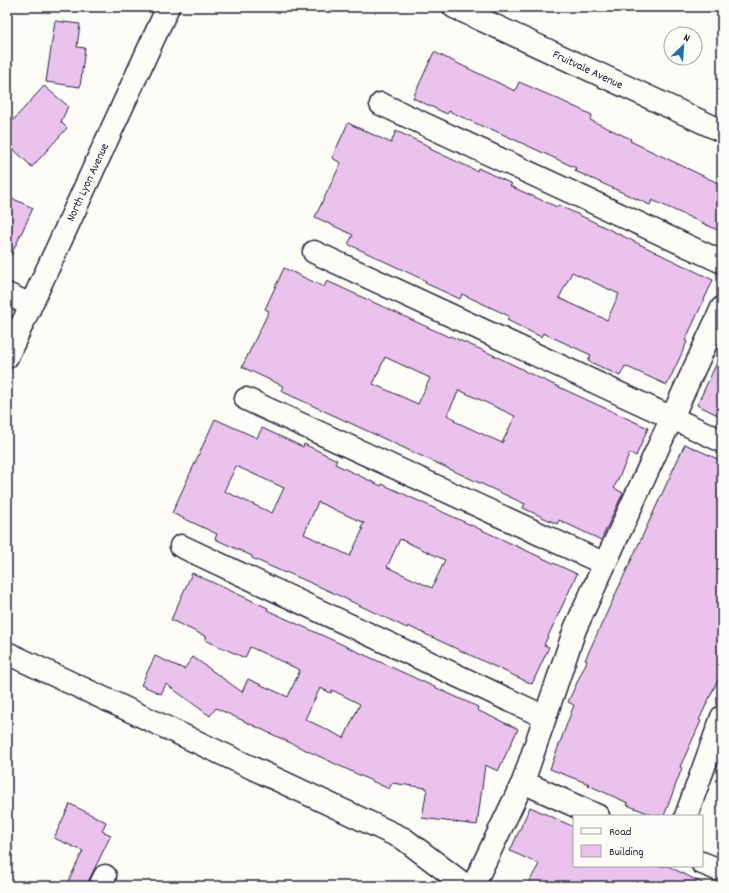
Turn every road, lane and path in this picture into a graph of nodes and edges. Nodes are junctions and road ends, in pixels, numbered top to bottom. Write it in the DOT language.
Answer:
graph roads {
  1 [pos="168,7"];
  2 [pos="454,7"];
  3 [pos="381,104"];
  4 [pos="722,131"];
  5 [pos="314,252"];
  6 [pos="722,262"];
  7 [pos="7,294"];
  8 [pos="31,305"];
  9 [pos="722,308"];
  10 [pos="7,357"];
  11 [pos="246,399"];
  12 [pos="672,418"];
  13 [pos="722,440"];
  14 [pos="181,546"];
  15 [pos="605,564"];
  16 [pos="7,653"];
  17 [pos="545,717"];
  18 [pos="722,717"];
  19 [pos="523,782"];
  20 [pos="596,815"];
  21 [pos="686,815"];
  22 [pos="703,863"];
  23 [pos="722,871"];
  24 [pos="466,886"];
  25 [pos="473,886"];
  1 -- 8 [label="street, North Lyon Avenue"];
  2 -- 4 [label="street, Fruitvale Avenue"];
  3 -- 6 [label="street"];
  5 -- 12 [label="street"];
  7 -- 8 [label="street"];
  8 -- 10 [label="street, North Lyon Avenue"];
  9 -- 12 [label="street"];
  11 -- 15 [label="street"];
  12 -- 13 [label="street"];
  12 -- 15 [label="street"];
  14 -- 17 [label="street"];
  15 -- 17 [label="street"];
  16 -- 24 [label="street"];
  17 -- 19 [label="street"];
  18 -- 21 [label="street"];
  19 -- 20 [label="street"];
  19 -- 25 [label="street"];
  22 -- 23 [label="street"];
}
